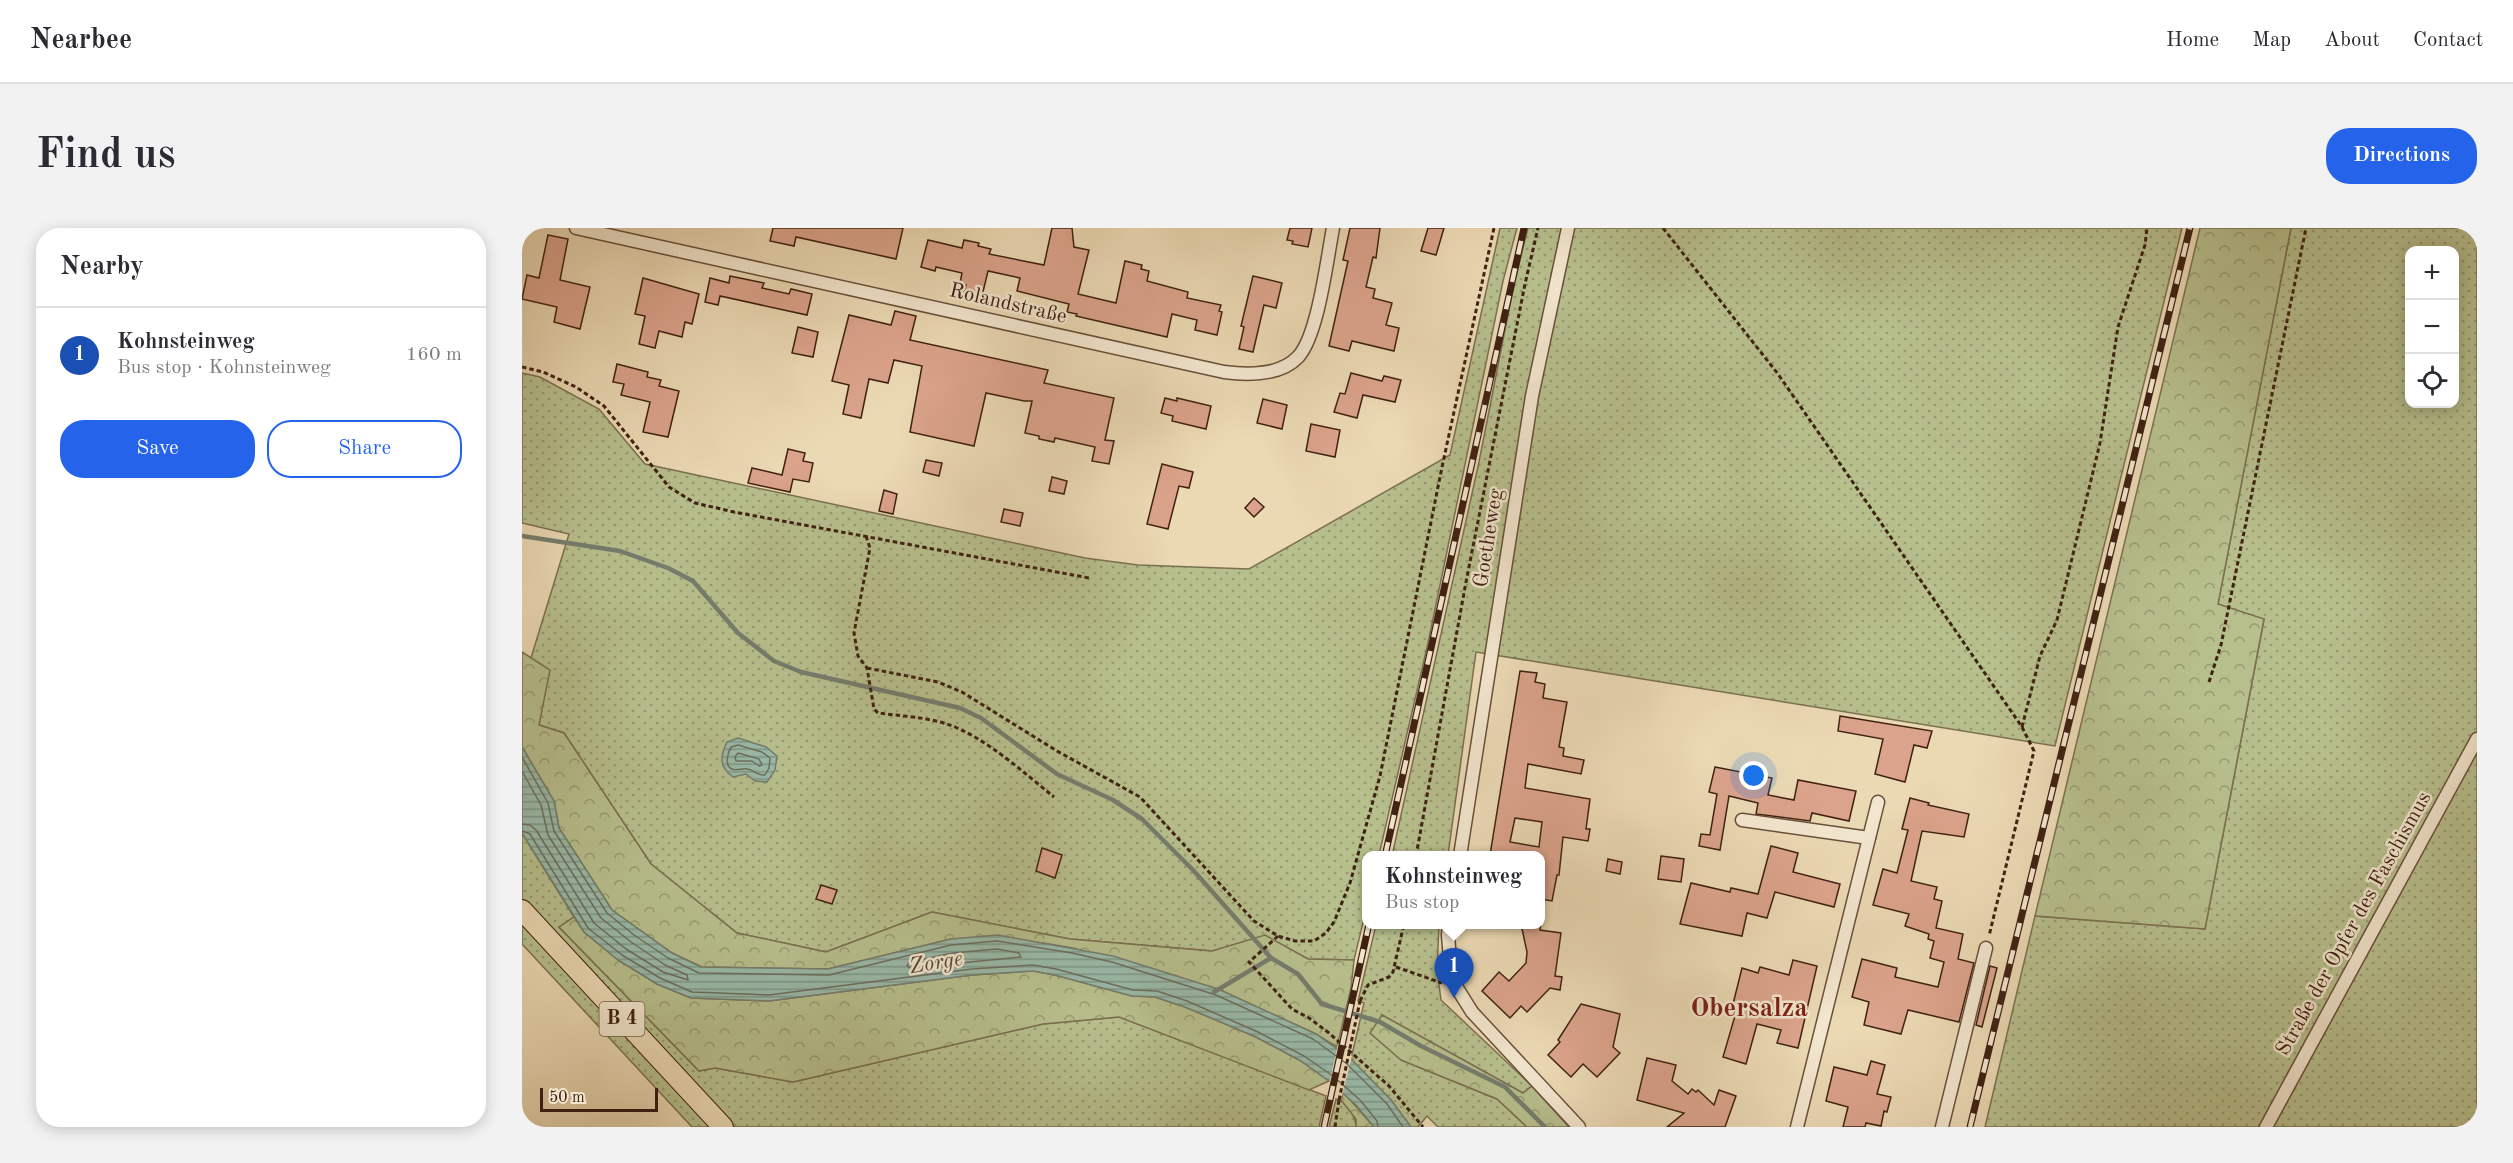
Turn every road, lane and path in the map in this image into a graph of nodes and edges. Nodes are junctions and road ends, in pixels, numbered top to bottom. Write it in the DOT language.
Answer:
graph roads {
  1 [pos="576,228"];
  2 [pos="1333,228"];
  3 [pos="1494,228"];
  4 [pos="1538,228"];
  5 [pos="1568,228"];
  6 [pos="1663,228"];
  7 [pos="2147,228"];
  8 [pos="2306,228"];
  9 [pos="522,367"];
  10 [pos="866,536"];
  11 [pos="1089,578"];
  12 [pos="867,668"];
  13 [pos="2209,682"];
  14 [pos="2022,727"];
  15 [pos="2477,739"];
  16 [pos="1054,797"];
  17 [pos="1878,802"];
  18 [pos="1742,819"];
  19 [pos="1869,838"];
  20 [pos="1417,851"];
  21 [pos="1461,851"];
  22 [pos="522,910"];
  23 [pos="1403,929"];
  24 [pos="1449,929"];
  25 [pos="1278,936"];
  26 [pos="1986,948"];
  27 [pos="1396,967"];
  28 [pos="1457,988"];
  29 [pos="723,1127"];
  30 [pos="1335,1127"];
  31 [pos="1423,1127"];
  32 [pos="1579,1127"];
  33 [pos="1797,1127"];
  34 [pos="1942,1127"];
  35 [pos="2266,1127"];
  1 -- 2 [label="street, Rolandstraße"];
  3 -- 25 [label="path"];
  4 -- 20 [label="path"];
  5 -- 21 [label="street, Goetheweg"];
  6 -- 14 [label="path"];
  7 -- 14 [label="path"];
  8 -- 13 [label="path"];
  9 -- 10 [label="path"];
  10 -- 11 [label="path"];
  10 -- 12 [label="path"];
  12 -- 16 [label="path"];
  12 -- 25 [label="path"];
  14 -- 26 [label="path"];
  15 -- 35 [label="street, Straße der Opfer des Faschismus"];
  17 -- 19 [label="street"];
  18 -- 19 [label="street"];
  19 -- 33 [label="street"];
  22 -- 29 [label="main road, B 4"];
  23 -- 27 [label="path"];
  24 -- 28 [label="street"];
  25 -- 31 [label="path"];
  26 -- 34 [label="street"];
  27 -- 28 [label="path"];
  27 -- 30 [label="path, bridge"];
  28 -- 32 [label="street"];
}
